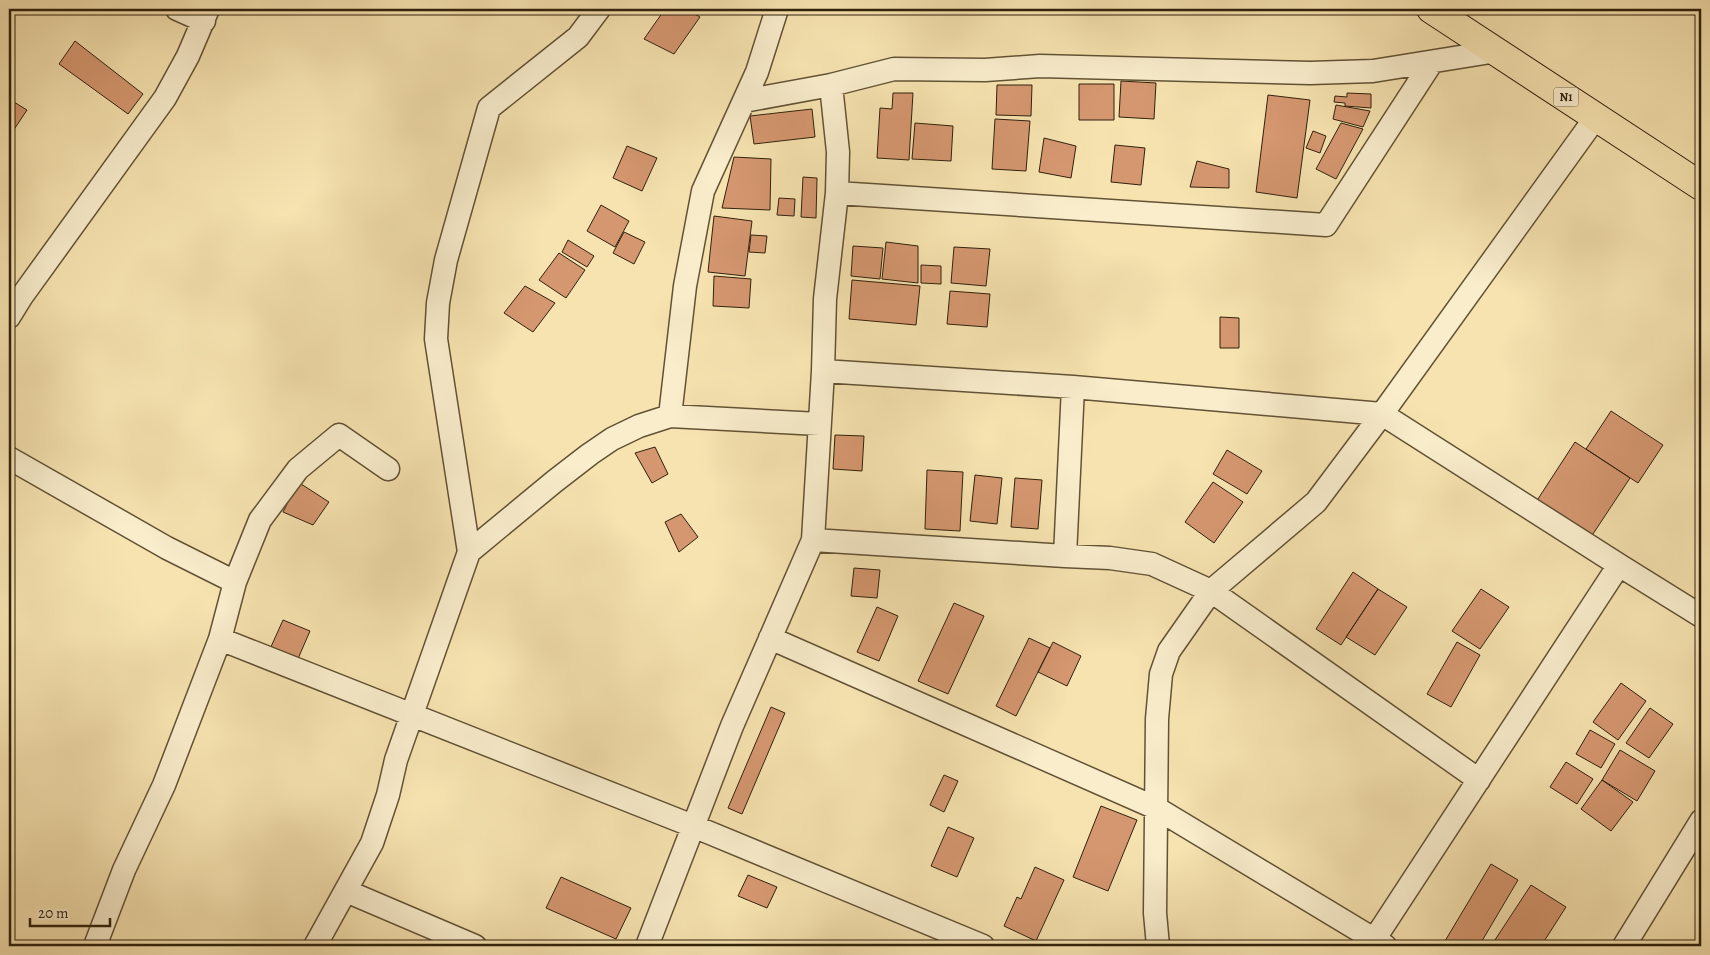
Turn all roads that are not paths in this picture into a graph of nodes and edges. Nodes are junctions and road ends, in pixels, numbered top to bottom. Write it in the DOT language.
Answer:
graph roads {
  1 [pos="178,9"];
  2 [pos="599,9"];
  3 [pos="777,9"];
  4 [pos="1431,9"];
  5 [pos="206,15"];
  6 [pos="1497,51"];
  7 [pos="1432,62"];
  8 [pos="832,85"];
  9 [pos="744,101"];
  10 [pos="1596,117"];
  11 [pos="1701,186"];
  12 [pos="837,193"];
  13 [pos="9,317"];
  14 [pos="823,371"];
  15 [pos="1073,388"];
  16 [pos="1382,414"];
  17 [pos="670,416"];
  18 [pos="819,424"];
  19 [pos="9,458"];
  20 [pos="388,469"];
  21 [pos="813,540"];
  22 [pos="469,552"];
  23 [pos="1065,556"];
  24 [pos="1619,565"];
  25 [pos="235,582"];
  26 [pos="1211,591"];
  27 [pos="1701,616"];
  28 [pos="770,638"];
  29 [pos="220,639"];
  30 [pos="412,715"];
  31 [pos="1479,780"];
  32 [pos="1156,808"];
  33 [pos="1701,821"];
  34 [pos="694,826"];
  35 [pos="346,891"];
  36 [pos="1376,944"];
  37 [pos="95,946"];
  38 [pos="315,946"];
  39 [pos="475,946"];
  40 [pos="647,946"];
  41 [pos="983,946"];
  42 [pos="1158,946"];
  43 [pos="1624,946"];
  1 -- 5 [label="street"];
  2 -- 22 [label="street"];
  3 -- 9 [label="street"];
  4 -- 6 [label="main road, N1"];
  5 -- 13 [label="street"];
  6 -- 7 [label="street"];
  6 -- 10 [label="main road, N1"];
  7 -- 8 [label="street"];
  7 -- 12 [label="street"];
  8 -- 9 [label="street"];
  8 -- 12 [label="street"];
  9 -- 17 [label="street"];
  10 -- 11 [label="main road, N1"];
  10 -- 16 [label="street"];
  12 -- 14 [label="street"];
  14 -- 15 [label="street"];
  14 -- 18 [label="street"];
  15 -- 16 [label="street"];
  15 -- 23 [label="street"];
  16 -- 24 [label="street"];
  16 -- 26 [label="street"];
  17 -- 18 [label="street"];
  17 -- 22 [label="street"];
  18 -- 21 [label="street"];
  19 -- 25 [label="street"];
  20 -- 25 [label="street"];
  21 -- 23 [label="street"];
  21 -- 28 [label="street"];
  22 -- 30 [label="street"];
  23 -- 26 [label="street"];
  24 -- 27 [label="street"];
  24 -- 31 [label="street"];
  25 -- 29 [label="street"];
  26 -- 31 [label="street"];
  26 -- 32 [label="street"];
  28 -- 32 [label="street"];
  28 -- 34 [label="street"];
  29 -- 30 [label="street"];
  29 -- 37 [label="street"];
  30 -- 34 [label="street"];
  30 -- 35 [label="street"];
  31 -- 36 [label="street"];
  32 -- 36 [label="street"];
  32 -- 42 [label="street"];
  33 -- 43 [label="street"];
  34 -- 40 [label="street"];
  34 -- 41 [label="street"];
  35 -- 38 [label="street"];
  35 -- 39 [label="street"];
}
